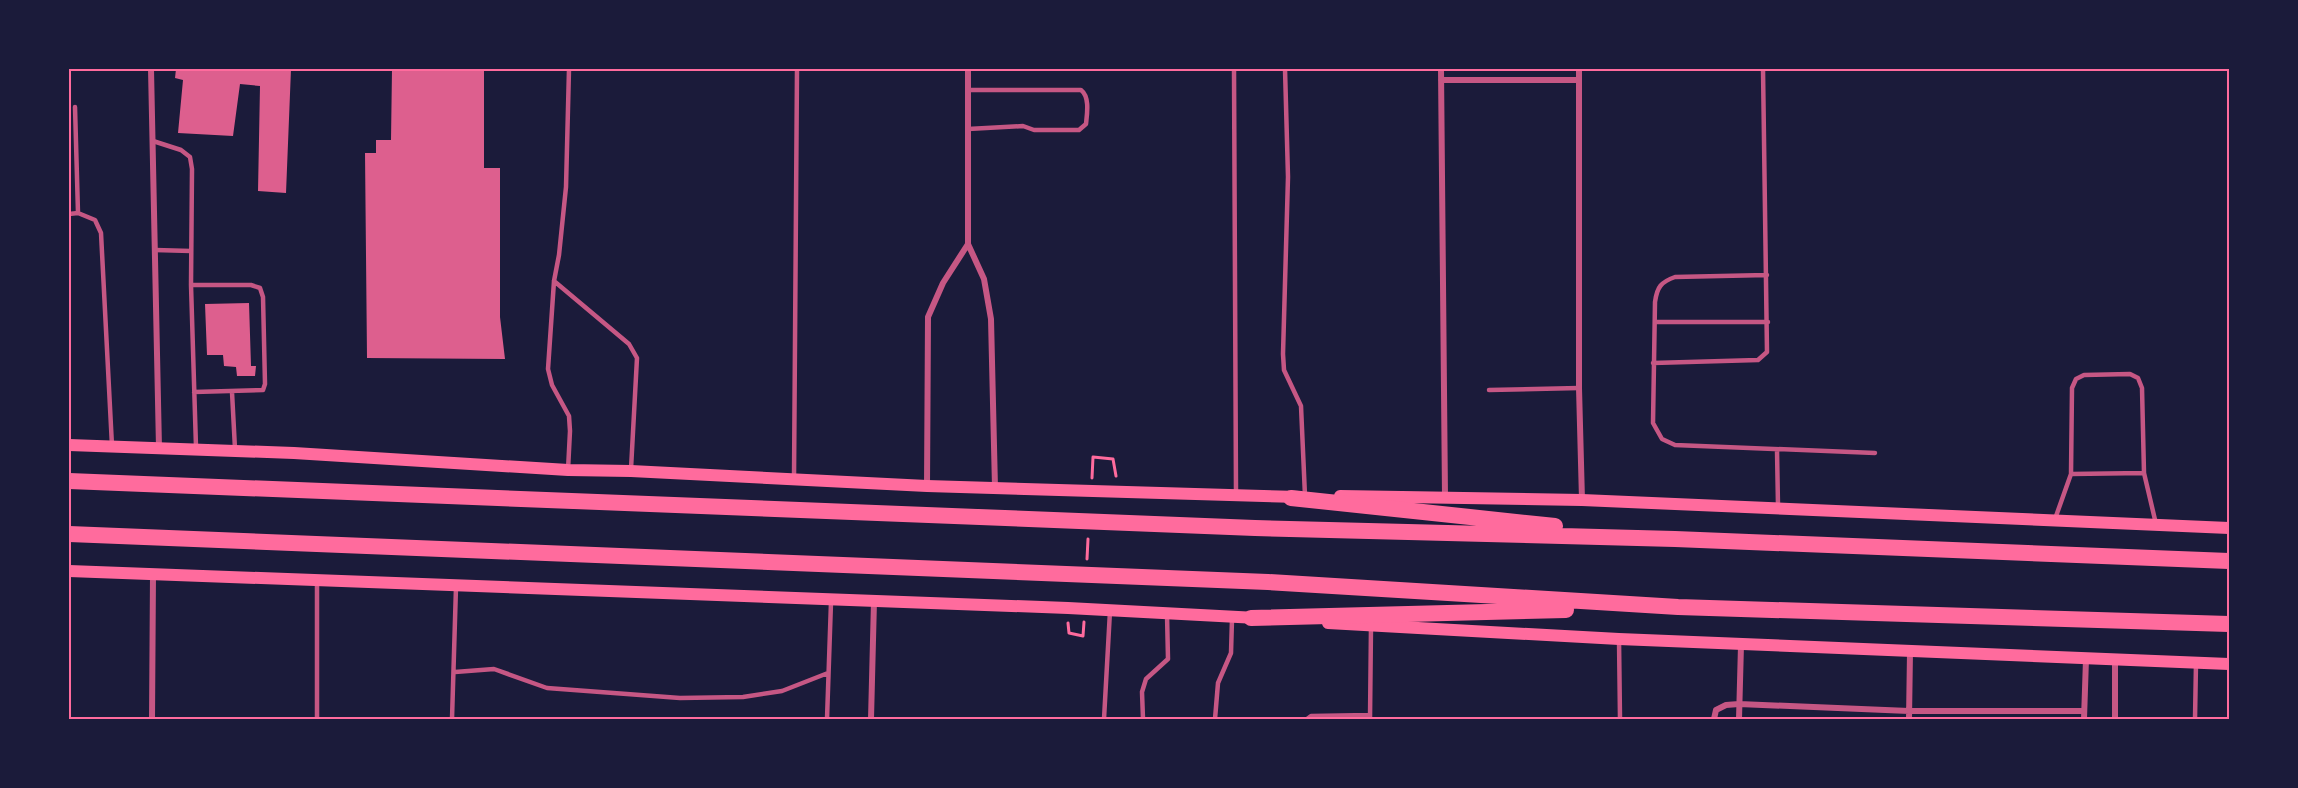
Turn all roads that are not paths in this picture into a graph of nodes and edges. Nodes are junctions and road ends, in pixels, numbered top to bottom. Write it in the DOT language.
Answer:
graph roads {
  1 [pos="151,69"];
  2 [pos="569,69"];
  3 [pos="797,69"];
  4 [pos="968,69"];
  5 [pos="1234,69"];
  6 [pos="1285,69"];
  7 [pos="1441,69"];
  8 [pos="1578,69"];
  9 [pos="1763,69"];
  10 [pos="1441,80"];
  11 [pos="1578,80"];
  12 [pos="968,90"];
  13 [pos="75,107"];
  14 [pos="968,129"];
  15 [pos="153,141"];
  16 [pos="78,213"];
  17 [pos="69,214"];
  18 [pos="968,244"];
  19 [pos="155,250"];
  20 [pos="191,251"];
  21 [pos="1767,275"];
  22 [pos="554,281"];
  23 [pos="191,285"];
  24 [pos="1655,322"];
  25 [pos="1768,322"];
  26 [pos="1653,363"];
  27 [pos="1578,388"];
  28 [pos="1489,390"];
  29 [pos="194,392"];
  30 [pos="232,392"];
  31 [pos="69,445"];
  32 [pos="112,447"];
  33 [pos="159,448"];
  34 [pos="196,450"];
  35 [pos="1777,450"];
  36 [pos="235,451"];
  37 [pos="1875,453"];
  38 [pos="568,470"];
  39 [pos="631,471"];
  40 [pos="2144,473"];
  41 [pos="2071,474"];
  42 [pos="794,479"];
  43 [pos="69,481"];
  44 [pos="927,486"];
  45 [pos="995,488"];
  46 [pos="1236,495"];
  47 [pos="1298,497"];
  48 [pos="1445,498"];
  49 [pos="1582,500"];
  50 [pos="1778,509"];
  51 [pos="2054,521"];
  52 [pos="2156,525"];
  53 [pos="2229,528"];
  54 [pos="69,534"];
  55 [pos="1675,539"];
  56 [pos="2229,561"];
  57 [pos="69,572"];
  58 [pos="153,574"];
  59 [pos="317,580"];
  60 [pos="456,587"];
  61 [pos="831,601"];
  62 [pos="874,602"];
  63 [pos="1678,607"];
  64 [pos="1110,611"];
  65 [pos="1167,614"];
  66 [pos="1232,616"];
  67 [pos="1251,618"];
  68 [pos="2229,624"];
  69 [pos="1371,626"];
  70 [pos="1619,639"];
  71 [pos="1741,645"];
  72 [pos="1910,652"];
  73 [pos="2086,659"];
  74 [pos="2115,660"];
  75 [pos="2196,663"];
  76 [pos="2229,664"];
  77 [pos="455,672"];
  78 [pos="828,673"];
  79 [pos="1739,704"];
  80 [pos="1909,711"];
  81 [pos="2084,711"];
  82 [pos="1370,717"];
  83 [pos="152,719"];
  84 [pos="317,719"];
  85 [pos="452,719"];
  86 [pos="827,719"];
  87 [pos="871,719"];
  88 [pos="1104,719"];
  89 [pos="1143,719"];
  90 [pos="1215,719"];
  91 [pos="1307,719"];
  92 [pos="1620,719"];
  93 [pos="1714,719"];
  94 [pos="1739,719"];
  95 [pos="1908,719"];
  96 [pos="2084,719"];
  97 [pos="2115,719"];
  98 [pos="2195,719"];
  1 -- 15 [label="street"];
  2 -- 22 [label="lane"];
  3 -- 42 [label="lane"];
  4 -- 12 [label="street"];
  5 -- 46 [label="lane"];
  6 -- 47 [label="lane"];
  7 -- 10 [label="street"];
  8 -- 11 [label="street"];
  9 -- 21 [label="lane"];
  10 -- 11 [label="street"];
  10 -- 48 [label="street"];
  11 -- 27 [label="street"];
  12 -- 14 [label="street"];
  12 -- 14 [label="lane"];
  13 -- 16 [label="lane"];
  14 -- 18 [label="street"];
  15 -- 19 [label="street"];
  15 -- 20 [label="lane"];
  16 -- 17 [label="lane"];
  16 -- 32 [label="lane"];
  18 -- 44 [label="street"];
  18 -- 45 [label="street"];
  19 -- 20 [label="lane"];
  19 -- 33 [label="street"];
  20 -- 23 [label="lane"];
  21 -- 24 [label="lane"];
  21 -- 25 [label="lane"];
  22 -- 38 [label="lane"];
  22 -- 39 [label="lane"];
  23 -- 29 [label="lane"];
  23 -- 30 [label="lane"];
  24 -- 25 [label="lane"];
  24 -- 26 [label="lane"];
  25 -- 26 [label="lane"];
  26 -- 35 [label="lane"];
  27 -- 28 [label="lane"];
  27 -- 49 [label="street"];
  29 -- 30 [label="lane"];
  29 -- 34 [label="lane"];
  30 -- 36 [label="lane"];
  31 -- 32 [label="main road"];
  32 -- 33 [label="main road"];
  33 -- 34 [label="main road"];
  34 -- 36 [label="main road"];
  35 -- 37 [label="lane"];
  35 -- 50 [label="lane"];
  36 -- 38 [label="main road"];
  38 -- 39 [label="main road"];
  39 -- 42 [label="main road"];
  40 -- 41 [label="lane"];
  40 -- 41 [label="lane"];
  40 -- 52 [label="lane"];
  41 -- 51 [label="lane"];
  42 -- 44 [label="main road"];
  43 -- 55 [label="highway"];
  44 -- 45 [label="main road"];
  45 -- 46 [label="main road"];
  46 -- 47 [label="main road"];
  47 -- 48 [label="main road"];
  47 -- 55 [label="highway"];
  48 -- 49 [label="main road"];
  49 -- 50 [label="main road"];
  50 -- 51 [label="main road"];
  51 -- 52 [label="main road"];
  52 -- 53 [label="main road"];
  54 -- 63 [label="highway"];
  55 -- 56 [label="highway"];
  57 -- 58 [label="main road"];
  58 -- 59 [label="main road"];
  58 -- 83 [label="street"];
  59 -- 60 [label="main road"];
  59 -- 84 [label="lane"];
  60 -- 61 [label="main road"];
  60 -- 77 [label="lane"];
  61 -- 62 [label="main road"];
  61 -- 78 [label="lane"];
  62 -- 64 [label="main road"];
  62 -- 87 [label="street"];
  63 -- 67 [label="highway"];
  63 -- 68 [label="highway"];
  64 -- 65 [label="main road"];
  64 -- 88 [label="lane"];
  65 -- 66 [label="main road"];
  65 -- 89 [label="lane"];
  66 -- 67 [label="main road"];
  66 -- 90 [label="lane"];
  67 -- 69 [label="main road"];
  69 -- 70 [label="main road"];
  69 -- 82 [label="lane"];
  70 -- 71 [label="main road"];
  70 -- 92 [label="lane"];
  71 -- 72 [label="main road"];
  71 -- 79 [label="street"];
  72 -- 73 [label="main road"];
  72 -- 80 [label="street"];
  73 -- 74 [label="main road"];
  73 -- 81 [label="street"];
  74 -- 75 [label="main road"];
  74 -- 97 [label="street"];
  75 -- 76 [label="main road"];
  75 -- 98 [label="lane"];
  77 -- 78 [label="lane"];
  77 -- 85 [label="lane"];
  78 -- 86 [label="lane"];
  79 -- 80 [label="street"];
  79 -- 93 [label="street"];
  79 -- 94 [label="street"];
  80 -- 81 [label="street"];
  80 -- 95 [label="street"];
  81 -- 96 [label="street"];
  82 -- 91 [label="lane"];
}
